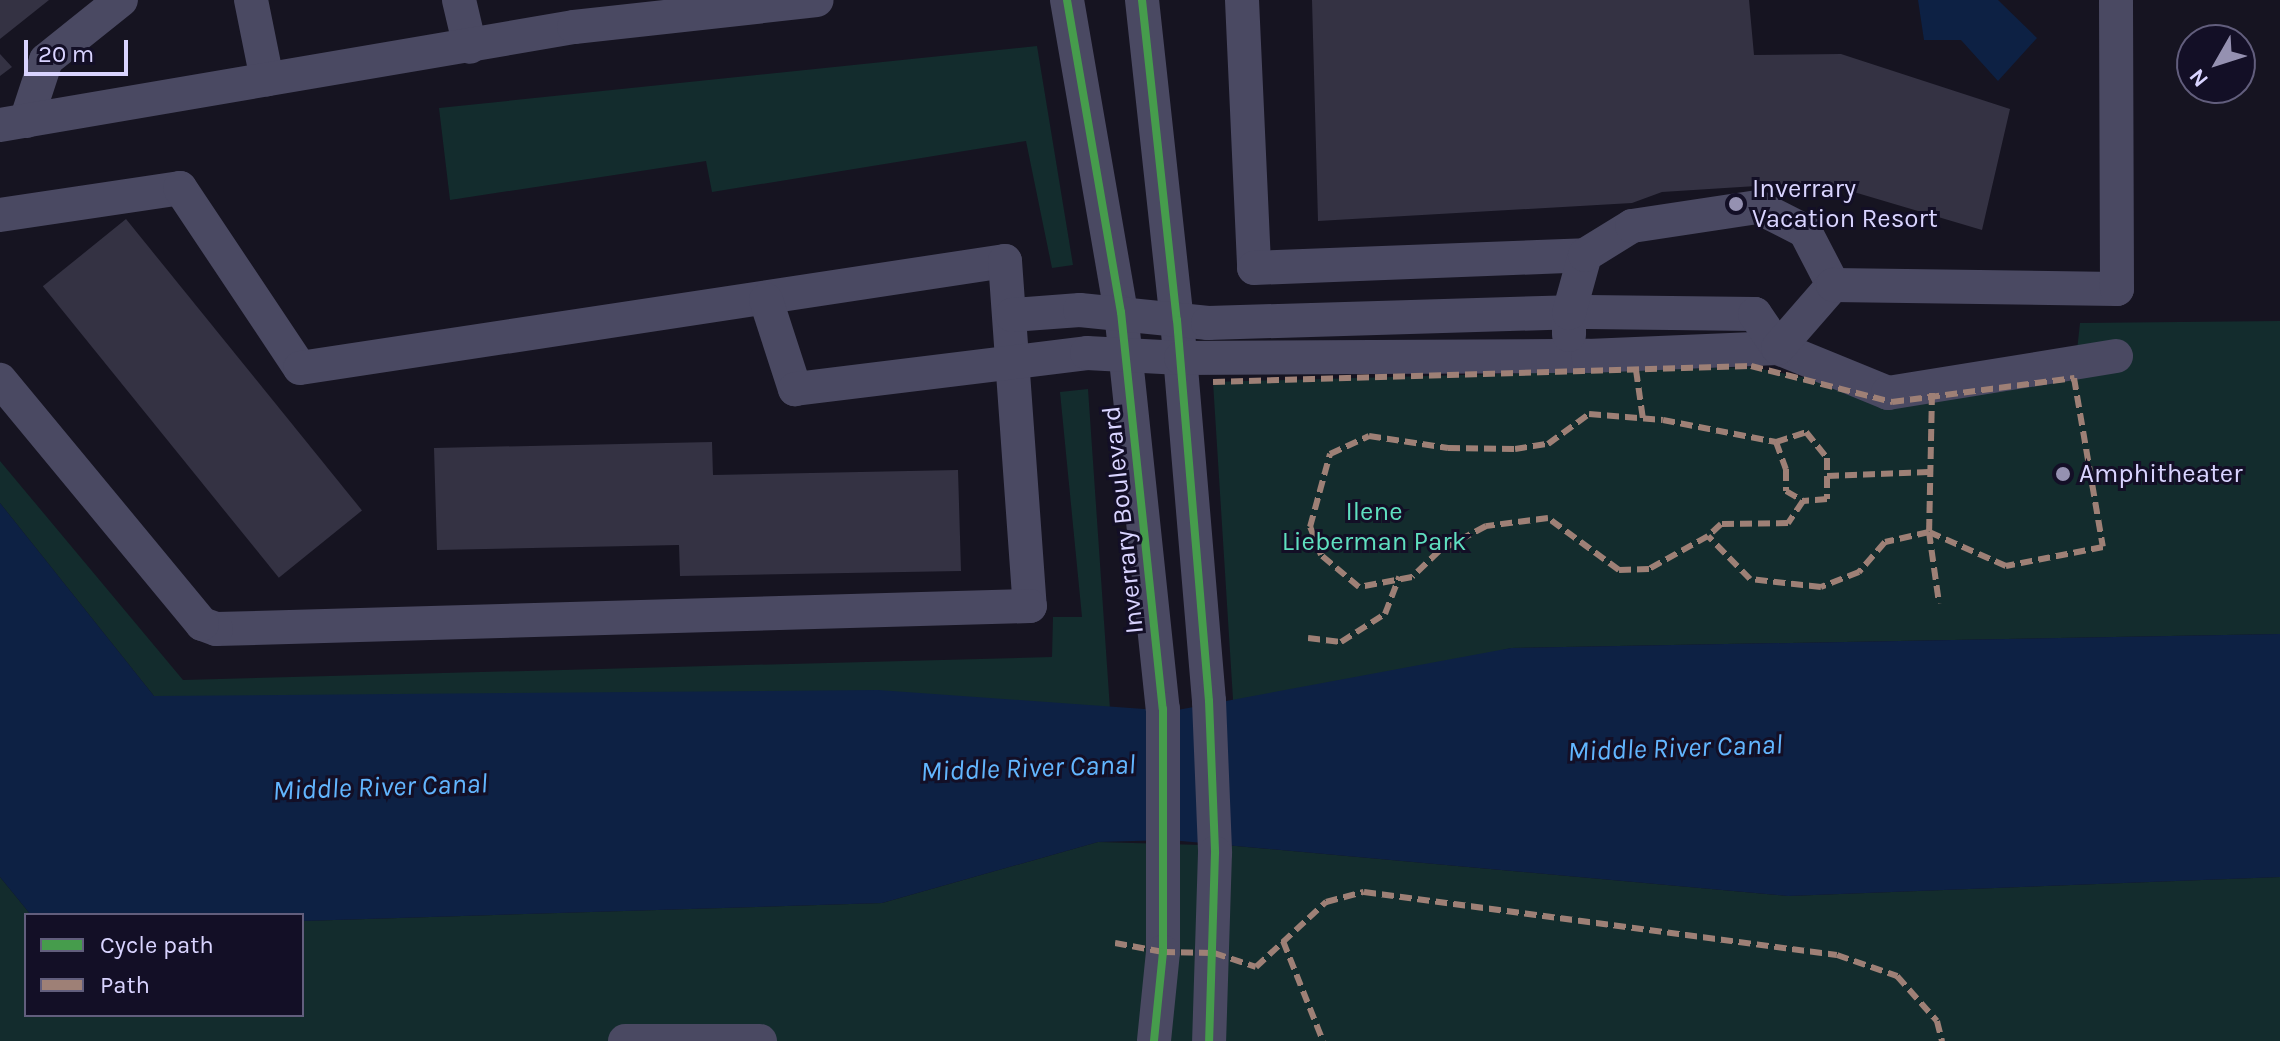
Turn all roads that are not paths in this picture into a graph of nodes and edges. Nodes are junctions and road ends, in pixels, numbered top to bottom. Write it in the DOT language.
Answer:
graph roads {
  1 [pos="121,0"];
  2 [pos="251,0"];
  3 [pos="459,0"];
  4 [pos="817,0"];
  5 [pos="1067,0"];
  6 [pos="1142,0"];
  7 [pos="1242,0"];
  8 [pos="2116,0"];
  9 [pos="470,47"];
  10 [pos="267,79"];
  11 [pos="13,123"];
  12 [pos="0,215"];
  13 [pos="1585,255"];
  14 [pos="1254,268"];
  15 [pos="1833,285"];
  16 [pos="766,300"];
  17 [pos="1121,312"];
  18 [pos="1569,313"];
  19 [pos="1012,315"];
  20 [pos="1382,319"];
  21 [pos="1177,320"];
  22 [pos="1253,322"];
  23 [pos="1778,348"];
  24 [pos="1125,355"];
  25 [pos="1386,356"];
  26 [pos="1570,356"];
  27 [pos="2116,356"];
  28 [pos="1181,358"];
  29 [pos="1253,358"];
  30 [pos="1016,362"];
  31 [pos="0,380"];
  32 [pos="626,1041"];
  33 [pos="760,1041"];
  34 [pos="1154,1041"];
  35 [pos="1209,1041"];
  1 -- 11 [label="street"];
  2 -- 10 [label="street"];
  3 -- 9 [label="street"];
  4 -- 9 [label="street"];
  5 -- 17 [label="street, Inverrary Boulevard"];
  6 -- 21 [label="street"];
  7 -- 14 [label="street"];
  8 -- 15 [label="street"];
  9 -- 10 [label="street"];
  10 -- 11 [label="street"];
  12 -- 16 [label="street"];
  13 -- 14 [label="street"];
  13 -- 15 [label="street"];
  13 -- 18 [label="street"];
  14 -- 22 [label="street"];
  15 -- 23 [label="street"];
  16 -- 19 [label="street"];
  16 -- 30 [label="street"];
  17 -- 19 [label="street"];
  17 -- 21 [label="street"];
  17 -- 24 [label="street, Inverrary Boulevard"];
  18 -- 20 [label="street"];
  18 -- 23 [label="street"];
  18 -- 26 [label="street"];
  19 -- 30 [label="street"];
  20 -- 22 [label="street"];
  20 -- 25 [label="street"];
  21 -- 22 [label="street"];
  21 -- 28 [label="street"];
  22 -- 29 [label="street"];
  23 -- 26 [label="street"];
  23 -- 27 [label="street"];
  24 -- 28 [label="street"];
  24 -- 30 [label="street"];
  24 -- 34 [label="street, Inverrary Boulevard"];
  25 -- 26 [label="street"];
  25 -- 29 [label="street"];
  28 -- 29 [label="street"];
  28 -- 35 [label="street"];
  30 -- 31 [label="street"];
  32 -- 33 [label="street"];
}
